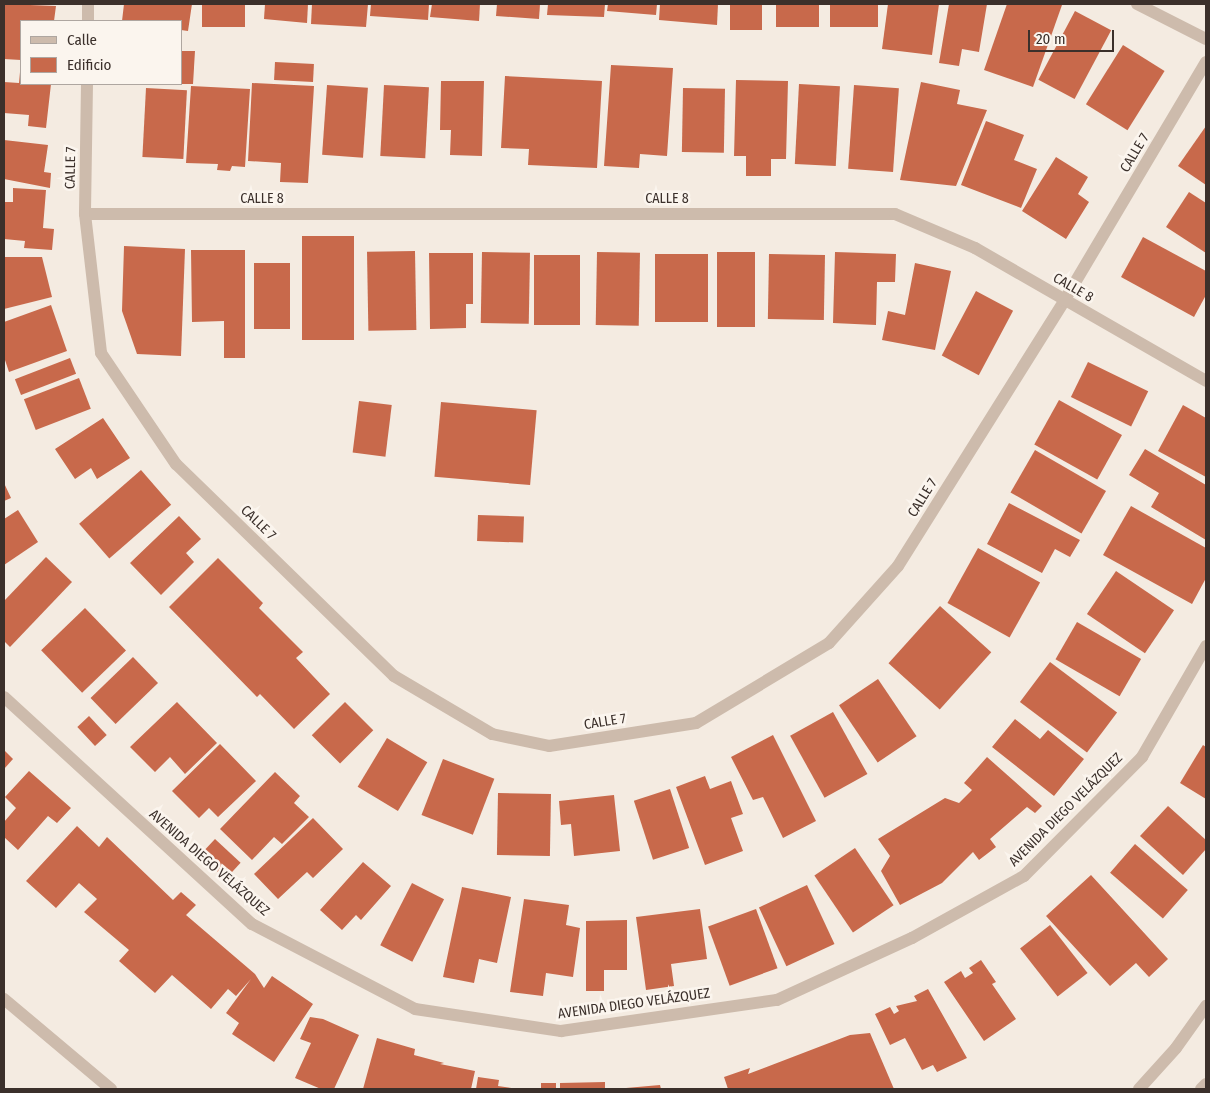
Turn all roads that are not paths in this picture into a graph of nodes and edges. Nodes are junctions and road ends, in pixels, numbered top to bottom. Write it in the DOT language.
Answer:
graph roads {
  1 [pos="88,4"];
  2 [pos="1138,4"];
  3 [pos="88,20"];
  4 [pos="1206,39"];
  5 [pos="1206,62"];
  6 [pos="87,85"];
  7 [pos="85,214"];
  8 [pos="1064,301"];
  9 [pos="1206,381"];
  10 [pos="1206,646"];
  11 [pos="4,697"];
  12 [pos="4,999"];
  13 [pos="1206,1006"];
  14 [pos="1206,1084"];
  15 [pos="111,1089"];
  16 [pos="1139,1089"];
  17 [pos="1201,1089"];
  1 -- 3 [label="street"];
  2 -- 4 [label="street"];
  5 -- 8 [label="street, CALLE 7"];
  6 -- 7 [label="street, CALLE 7"];
  7 -- 8 [label="street, CALLE 8"];
  7 -- 8 [label="street, CALLE 7"];
  8 -- 9 [label="street, CALLE 8"];
  10 -- 11 [label="street, AVENIDA DIEGO VELÁZQUEZ"];
  12 -- 15 [label="street"];
  13 -- 16 [label="street"];
  14 -- 17 [label="street"];
}
